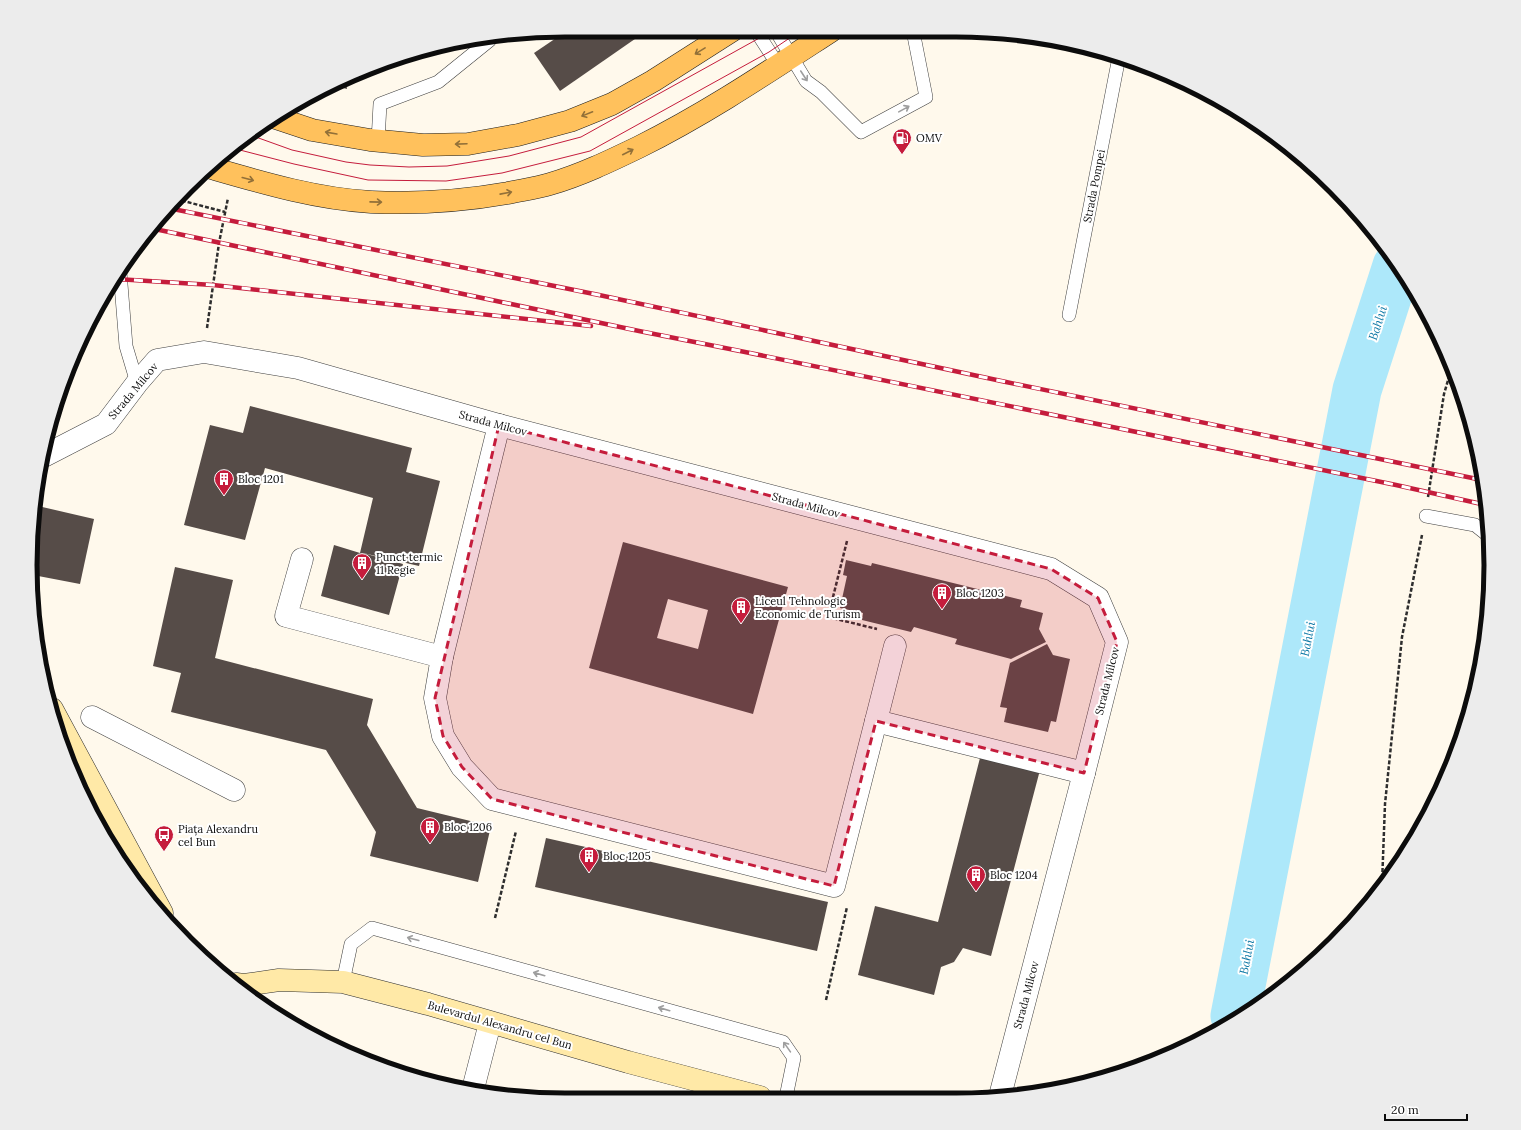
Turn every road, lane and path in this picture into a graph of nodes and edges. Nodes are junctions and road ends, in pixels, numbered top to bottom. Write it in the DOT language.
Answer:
graph roads {
  1 [pos="722,37"];
  2 [pos="763,37"];
  3 [pos="778,37"];
  4 [pos="815,37"];
  5 [pos="914,37"];
  6 [pos="486,44"];
  7 [pos="785,61"];
  8 [pos="1118,63"];
  9 [pos="282,120"];
  10 [pos="378,141"];
  11 [pos="216,169"];
  12 [pos="229,197"];
  13 [pos="183,201"];
  14 [pos="225,212"];
  15 [pos="121,281"];
  16 [pos="1069,315"];
  17 [pos="204,352"];
  18 [pos="1449,377"];
  19 [pos="137,383"];
  20 [pos="499,425"];
  21 [pos="49,453"];
  22 [pos="1426,516"];
  23 [pos="853,517"];
  24 [pos="1483,531"];
  25 [pos="302,559"];
  26 [pos="895,646"];
  27 [pos="442,657"];
  28 [pos="92,717"];
  29 [pos="876,721"];
  30 [pos="64,731"];
  31 [pos="1084,773"];
  32 [pos="234,790"];
  33 [pos="522,806"];
  34 [pos="1382,876"];
  35 [pos="834,886"];
  36 [pos="150,891"];
  37 [pos="495,918"];
  38 [pos="343,982"];
  39 [pos="245,985"];
  40 [pos="826,1000"];
  41 [pos="490,1023"];
  42 [pos="474,1085"];
  43 [pos="1001,1091"];
  44 [pos="745,1093"];
  45 [pos="787,1093"];
  1 -- 10 [label="main road, one-way"];
  2 -- 7 [label="lane"];
  3 -- 7 [label="lane"];
  4 -- 7 [label="main road"];
  7 -- 5 [label="lane, one-way"];
  6 -- 10 [label="lane"];
  11 -- 7 [label="main road, one-way"];
  8 -- 16 [label="lane, Strada Pompei"];
  10 -- 9 [label="main road, one-way"];
  12 -- 14 [label="path"];
  13 -- 14 [label="path"];
  14 -- 17 [label="path"];
  15 -- 19 [label="lane"];
  17 -- 19 [label="street, Strada Milcov"];
  17 -- 20 [label="street, Strada Milcov"];
  18 -- 22 [label="path"];
  19 -- 21 [label="street, Strada Milcov"];
  20 -- 23 [label="street, Strada Milcov"];
  20 -- 27 [label="street"];
  22 -- 24 [label="lane"];
  22 -- 34 [label="path"];
  23 -- 26 [label="path"];
  23 -- 31 [label="street, Strada Milcov"];
  25 -- 27 [label="street"];
  26 -- 29 [label="street"];
  27 -- 33 [label="street"];
  28 -- 32 [label="street"];
  29 -- 31 [label="street"];
  29 -- 35 [label="street"];
  30 -- 36 [label="street"];
  31 -- 43 [label="street, Strada Milcov"];
  33 -- 35 [label="street"];
  33 -- 37 [label="path"];
  35 -- 40 [label="path"];
  38 -- 39 [label="street, Bulevardul Alexandru cel Bun"];
  38 -- 41 [label="street, Bulevardul Alexandru cel Bun"];
  45 -- 38 [label="lane, one-way"];
  41 -- 42 [label="street"];
  41 -- 44 [label="street, Bulevardul Alexandru cel Bun"];
}
